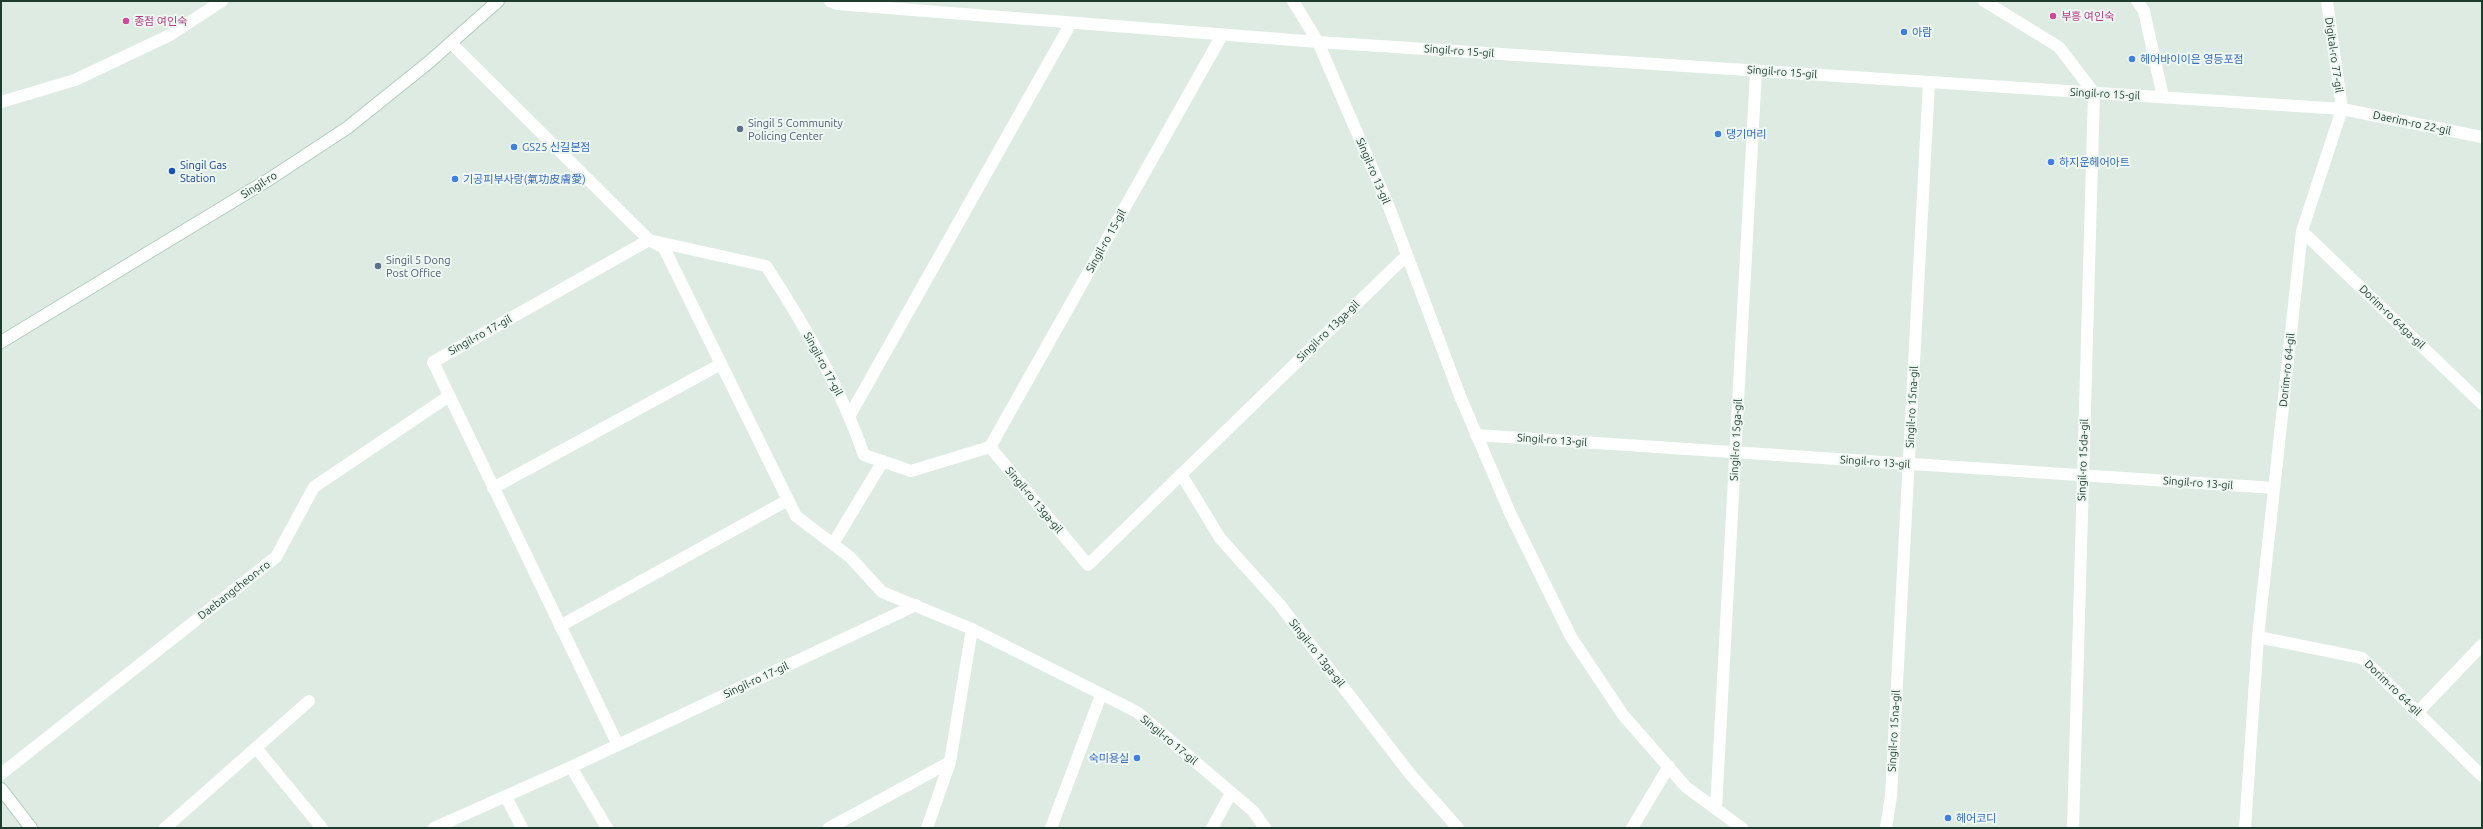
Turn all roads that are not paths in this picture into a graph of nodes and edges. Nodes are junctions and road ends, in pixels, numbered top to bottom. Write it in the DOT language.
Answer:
graph roads {
  1 [pos="222,1"];
  2 [pos="498,1"];
  3 [pos="830,1"];
  4 [pos="1293,1"];
  5 [pos="1984,1"];
  6 [pos="2137,1"];
  7 [pos="2327,1"];
  8 [pos="1071,23"];
  9 [pos="1222,35"];
  10 [pos="1318,42"];
  11 [pos="451,43"];
  12 [pos="1756,71"];
  13 [pos="1930,82"];
  14 [pos="2094,93"];
  15 [pos="2164,97"];
  16 [pos="1,102"];
  17 [pos="2342,109"];
  18 [pos="2482,137"];
  19 [pos="2302,231"];
  20 [pos="649,240"];
  21 [pos="1407,255"];
  22 [pos="1,342"];
  23 [pos="721,364"];
  24 [pos="449,396"];
  25 [pos="2482,404"];
  26 [pos="850,415"];
  27 [pos="1476,435"];
  28 [pos="990,447"];
  29 [pos="1736,452"];
  30 [pos="883,462"];
  31 [pos="1909,464"];
  32 [pos="1180,474"];
  33 [pos="2083,476"];
  34 [pos="493,488"];
  35 [pos="2274,488"];
  36 [pos="788,500"];
  37 [pos="833,544"];
  38 [pos="916,605"];
  39 [pos="560,626"];
  40 [pos="972,629"];
  41 [pos="2258,637"];
  42 [pos="2482,645"];
  43 [pos="1101,694"];
  44 [pos="309,701"];
  45 [pos="2417,712"];
  46 [pos="618,745"];
  47 [pos="256,748"];
  48 [pos="950,762"];
  49 [pos="1669,766"];
  50 [pos="571,767"];
  51 [pos="1,774"];
  52 [pos="2482,776"];
  53 [pos="1,789"];
  54 [pos="1231,792"];
  55 [pos="506,797"];
  56 [pos="1716,809"];
  57 [pos="31,828"];
  58 [pos="165,828"];
  59 [pos="322,828"];
  60 [pos="434,828"];
  61 [pos="522,828"];
  62 [pos="607,828"];
  63 [pos="829,828"];
  64 [pos="926,828"];
  65 [pos="1051,828"];
  66 [pos="1212,828"];
  67 [pos="1265,828"];
  68 [pos="1458,828"];
  69 [pos="1634,828"];
  70 [pos="1742,828"];
  71 [pos="1886,828"];
  72 [pos="2073,828"];
  73 [pos="2246,828"];
  1 -- 16 [label="street"];
  2 -- 11 [label="street, Singil-ro"];
  3 -- 8 [label="street, Singil-ro 15-gil"];
  4 -- 10 [label="street, Singil-ro 13-gil"];
  5 -- 14 [label="street"];
  6 -- 15 [label="street"];
  7 -- 17 [label="street, Digital-ro 77-gil"];
  8 -- 9 [label="street, Singil-ro 15-gil"];
  8 -- 26 [label="street"];
  9 -- 10 [label="street, Singil-ro 15-gil"];
  9 -- 28 [label="street, Singil-ro 15-gil"];
  10 -- 12 [label="street, Singil-ro 15-gil"];
  10 -- 21 [label="street, Singil-ro 13-gil"];
  11 -- 20 [label="street, Singil-ro 17-gil"];
  11 -- 22 [label="street, Singil-ro"];
  12 -- 13 [label="street, Singil-ro 15-gil"];
  12 -- 29 [label="street, Singil-ro 15ga-gil"];
  13 -- 14 [label="street, Singil-ro 15-gil"];
  13 -- 31 [label="street, Singil-ro 15na-gil"];
  14 -- 15 [label="street, Singil-ro 15-gil"];
  14 -- 33 [label="street, Singil-ro 15da-gil"];
  15 -- 17 [label="street, Singil-ro 15-gil"];
  17 -- 18 [label="street, Daerim-ro 22-gil"];
  17 -- 19 [label="street, Dorim-ro 64-gil"];
  19 -- 25 [label="street, Dorim-ro 64ga-gil"];
  19 -- 35 [label="street, Dorim-ro 64-gil"];
  20 -- 23 [label="street, Singil-ro 17-gil"];
  20 -- 24 [label="street, Singil-ro 17-gil"];
  20 -- 26 [label="street, Singil-ro 17-gil"];
  21 -- 27 [label="street, Singil-ro 13-gil"];
  21 -- 32 [label="street, Singil-ro 13ga-gil"];
  23 -- 34 [label="street"];
  23 -- 36 [label="street, Singil-ro 17-gil"];
  24 -- 34 [label="street, Singil-ro 17-gil"];
  24 -- 51 [label="street, Daebangcheon-ro"];
  26 -- 30 [label="street, Singil-ro 17-gil"];
  27 -- 29 [label="street, Singil-ro 13-gil"];
  27 -- 49 [label="street, Singil-ro 13-gil"];
  28 -- 30 [label="street, Singil-ro 17-gil"];
  28 -- 32 [label="street, Singil-ro 13ga-gil"];
  29 -- 31 [label="street, Singil-ro 13-gil"];
  29 -- 56 [label="street, Singil-ro 15ga-gil"];
  30 -- 37 [label="street"];
  31 -- 33 [label="street, Singil-ro 13-gil"];
  31 -- 71 [label="street, Singil-ro 15na-gil"];
  32 -- 68 [label="street, Singil-ro 13ga-gil"];
  33 -- 35 [label="street, Singil-ro 13-gil"];
  33 -- 72 [label="street, Singil-ro 15da-gil"];
  34 -- 39 [label="street, Singil-ro 17-gil"];
  35 -- 41 [label="street, Dorim-ro 64-gil"];
  36 -- 37 [label="street, Singil-ro 17-gil"];
  36 -- 39 [label="street"];
  37 -- 38 [label="street, Singil-ro 17-gil"];
  38 -- 40 [label="street, Singil-ro 17-gil"];
  38 -- 46 [label="street, Singil-ro 17-gil"];
  39 -- 46 [label="street, Singil-ro 17-gil"];
  40 -- 43 [label="street, Singil-ro 17-gil"];
  40 -- 48 [label="street"];
  41 -- 45 [label="street, Dorim-ro 64-gil"];
  41 -- 73 [label="street, Dorim-ro 64-gil"];
  42 -- 45 [label="street"];
  43 -- 54 [label="street, Singil-ro 17-gil"];
  43 -- 65 [label="street"];
  44 -- 47 [label="street"];
  45 -- 52 [label="street, Dorim-ro 64-gil"];
  46 -- 50 [label="street, Singil-ro 17-gil"];
  47 -- 58 [label="street"];
  47 -- 59 [label="street"];
  48 -- 63 [label="street"];
  48 -- 64 [label="street"];
  49 -- 56 [label="street, Singil-ro 13-gil"];
  49 -- 69 [label="street"];
  50 -- 55 [label="street, Singil-ro 17-gil"];
  50 -- 62 [label="street"];
  53 -- 57 [label="street"];
  54 -- 66 [label="street"];
  54 -- 67 [label="street, Singil-ro 17-gil"];
  55 -- 60 [label="street, Singil-ro 17-gil"];
  55 -- 61 [label="street"];
  56 -- 70 [label="street, Singil-ro 13-gil"];
}
